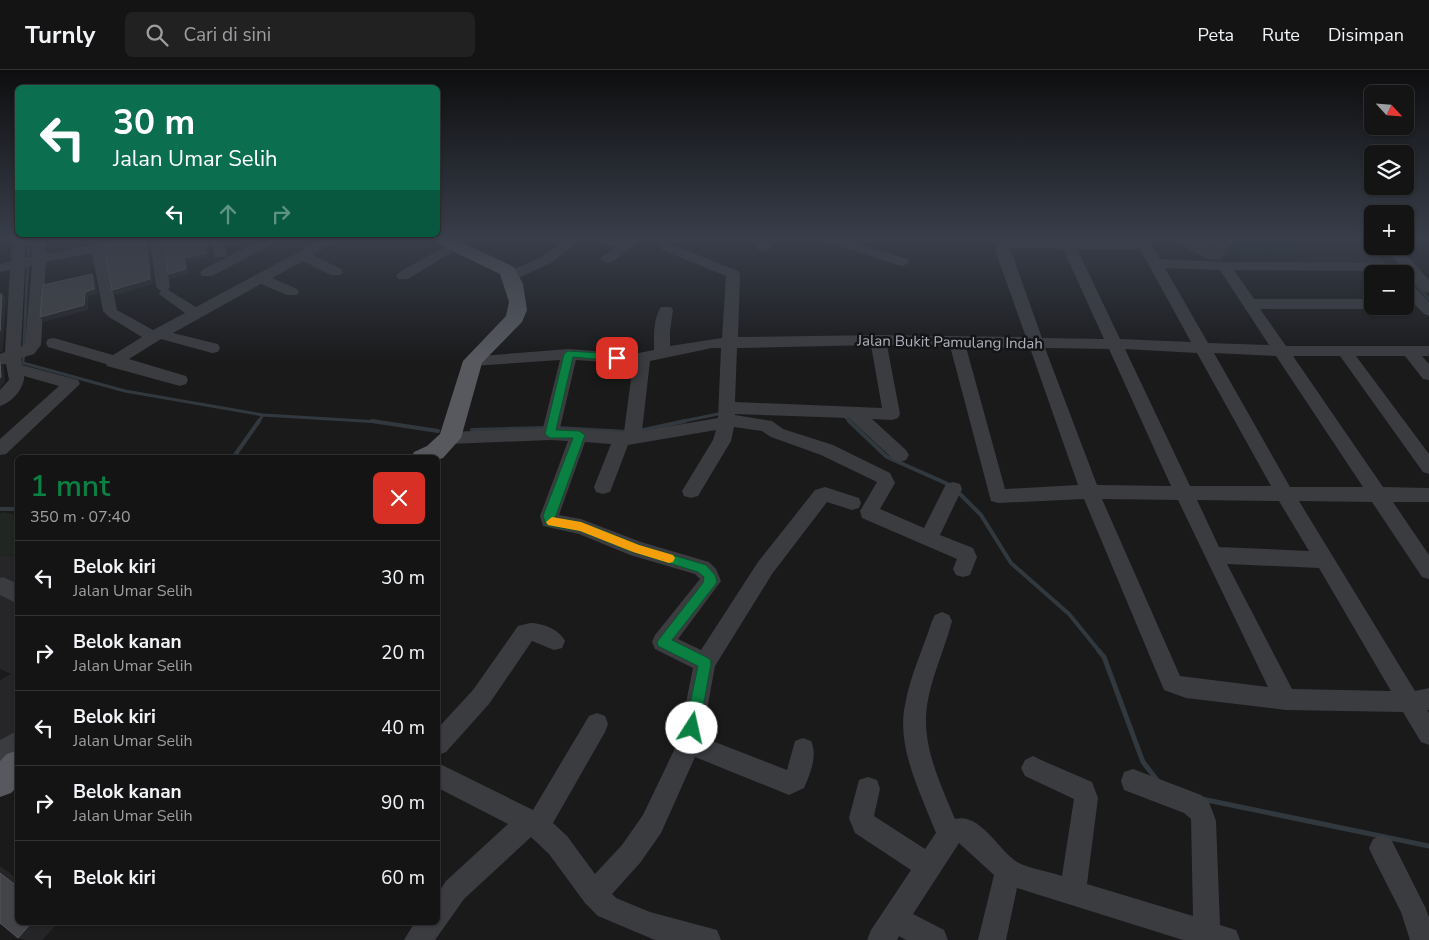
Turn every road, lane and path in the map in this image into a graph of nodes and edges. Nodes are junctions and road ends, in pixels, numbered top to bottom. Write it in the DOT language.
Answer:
graph roads {
  1 [pos="16,281"];
  2 [pos="38,281"];
  3 [pos="105,281"];
  4 [pos="164,281"];
  5 [pos="221,281"];
  6 [pos="256,281"];
  7 [pos="267,281"];
  8 [pos="512,281"];
  9 [pos="733,281"];
  10 [pos="1013,281"];
  11 [pos="1085,281"];
  12 [pos="1165,281"];
  13 [pos="1234,281"];
  14 [pos="1417,281"];
  15 [pos="238,289"];
  16 [pos="1429,289"];
  17 [pos="292,292"];
  18 [pos="1414,295"];
  19 [pos="1250,304"];
  20 [pos="1364,304"];
  21 [pos="1426,308"];
  22 [pos="666,310"];
  23 [pos="196,314"];
  24 [pos="157,335"];
  25 [pos="878,340"];
  26 [pos="956,340"];
  27 [pos="730,342"];
  28 [pos="54,343"];
  29 [pos="1037,344"];
  30 [pos="1116,344"];
  31 [pos="212,348"];
  32 [pos="1201,348"];
  33 [pos="1282,351"];
  34 [pos="1409,351"];
  35 [pos="1429,351"];
  36 [pos="1345,352"];
  37 [pos="568,354"];
  38 [pos="662,354"];
  39 [pos="642,358"];
  40 [pos="9,361"];
  41 [pos="473,361"];
  42 [pos="113,362"];
  43 [pos="1429,375"];
  44 [pos="180,380"];
  45 [pos="0,400"];
  46 [pos="854,413"];
  47 [pos="892,414"];
  48 [pos="726,415"];
  49 [pos="551,430"];
  50 [pos="630,434"];
  51 [pos="579,435"];
  52 [pos="450,438"];
  53 [pos="0,449"];
  54 [pos="428,455"];
  55 [pos="1429,467"];
  56 [pos="603,486"];
  57 [pos="953,490"];
  58 [pos="691,491"];
  59 [pos="1090,492"];
  60 [pos="1185,493"];
  61 [pos="1284,493"];
  62 [pos="1376,494"];
  63 [pos="1429,495"];
  64 [pos="852,503"];
  65 [pos="928,539"];
  66 [pos="1213,555"];
  67 [pos="1324,560"];
  68 [pos="963,568"];
  69 [pos="1429,571"];
  70 [pos="942,621"];
  71 [pos="554,640"];
  72 [pos="705,664"];
  73 [pos="1286,699"];
  74 [pos="1419,701"];
  75 [pos="597,724"];
  76 [pos="1429,734"];
  77 [pos="440,742"];
  78 [pos="689,743"];
  79 [pos="15,744"];
  80 [pos="803,749"];
  81 [pos="0,754"];
  82 [pos="15,768"];
  83 [pos="1033,768"];
  84 [pos="440,776"];
  85 [pos="1133,781"];
  86 [pos="0,782"];
  87 [pos="868,789"];
  88 [pos="534,823"];
  89 [pos="948,835"];
  90 [pos="1382,848"];
  91 [pos="929,866"];
  92 [pos="1008,871"];
  93 [pos="1074,893"];
  94 [pos="594,894"];
  95 [pos="440,912"];
  96 [pos="430,925"];
  97 [pos="889,930"];
  98 [pos="1216,938"];
  99 [pos="418,940"];
  100 [pos="707,940"];
  101 [pos="934,940"];
  102 [pos="992,940"];
  103 [pos="1424,940"];
  1 -- 40 [label="street"];
  2 -- 40 [label="street"];
  3 -- 24 [label="street"];
  4 -- 23 [label="street"];
  5 -- 15 [label="street"];
  6 -- 15 [label="street"];
  7 -- 17 [label="street"];
  8 -- 41 [label="main road"];
  9 -- 27 [label="street"];
  10 -- 29 [label="street"];
  11 -- 30 [label="street"];
  12 -- 32 [label="street"];
  13 -- 19 [label="street"];
  14 -- 16 [label="street"];
  15 -- 23 [label="street"];
  18 -- 21 [label="street"];
  19 -- 20 [label="street"];
  19 -- 33 [label="street"];
  22 -- 38 [label="street"];
  23 -- 24 [label="street"];
  24 -- 31 [label="street"];
  24 -- 42 [label="street"];
  25 -- 26 [label="street, Jalan Bukit Pamulang Indah"];
  25 -- 27 [label="street, Jalan Bukit Pamulang Indah"];
  25 -- 47 [label="street"];
  26 -- 29 [label="street, Jalan Bukit Pamulang Indah"];
  26 -- 59 [label="street"];
  27 -- 38 [label="street, Jalan Bukit Pamulang Indah"];
  27 -- 48 [label="street"];
  28 -- 42 [label="street"];
  29 -- 30 [label="street, Jalan Bukit Pamulang Indah"];
  29 -- 59 [label="street"];
  30 -- 32 [label="street, Jalan Bukit Pamulang Indah"];
  30 -- 60 [label="street"];
  32 -- 33 [label="street, Jalan Bukit Pamulang Indah"];
  32 -- 61 [label="street"];
  33 -- 36 [label="street, Jalan Bukit Pamulang Indah"];
  33 -- 62 [label="street"];
  34 -- 35 [label="street, Jalan Bukit Pamulang Indah"];
  34 -- 36 [label="street, Jalan Bukit Pamulang Indah"];
  34 -- 43 [label="street"];
  36 -- 55 [label="street"];
  37 -- 39 [label="street, Jalan Bukit Pamulang Indah"];
  37 -- 41 [label="street, Jalan Bukit Pamulang Indah"];
  37 -- 49 [label="street"];
  38 -- 39 [label="street, Jalan Bukit Pamulang Indah"];
  39 -- 50 [label="street"];
  40 -- 45 [label="street"];
  40 -- 53 [label="street"];
  41 -- 52 [label="main road"];
  42 -- 44 [label="street"];
  46 -- 47 [label="street"];
  46 -- 47 [label="street"];
  46 -- 48 [label="street"];
  48 -- 50 [label="street"];
  48 -- 58 [label="street"];
  48 -- 65 [label="street"];
  49 -- 51 [label="street"];
  49 -- 52 [label="street"];
  50 -- 51 [label="street"];
  50 -- 56 [label="street"];
  51 -- 72 [label="street"];
  52 -- 54 [label="main road"];
  57 -- 65 [label="street"];
  59 -- 60 [label="street"];
  59 -- 73 [label="street"];
  60 -- 61 [label="street"];
  60 -- 66 [label="street"];
  61 -- 62 [label="street"];
  61 -- 67 [label="street"];
  62 -- 63 [label="street"];
  62 -- 69 [label="street"];
  64 -- 72 [label="street"];
  65 -- 68 [label="street"];
  66 -- 67 [label="street"];
  66 -- 73 [label="street"];
  67 -- 74 [label="street"];
  70 -- 89 [label="street"];
  71 -- 77 [label="street"];
  72 -- 78 [label="street"];
  73 -- 74 [label="street"];
  74 -- 76 [label="street"];
  75 -- 88 [label="street"];
  78 -- 80 [label="street"];
  78 -- 94 [label="street"];
  79 -- 81 [label="street"];
  82 -- 86 [label="main road"];
  83 -- 93 [label="street"];
  84 -- 88 [label="street"];
  85 -- 98 [label="street"];
  87 -- 91 [label="street"];
  88 -- 94 [label="street"];
  88 -- 95 [label="street"];
  89 -- 91 [label="street"];
  89 -- 92 [label="street"];
  90 -- 103 [label="street"];
  91 -- 97 [label="street"];
  92 -- 93 [label="street"];
  92 -- 102 [label="street"];
  93 -- 98 [label="street"];
  94 -- 100 [label="street"];
  96 -- 99 [label="street"];
  97 -- 101 [label="street"];
}
